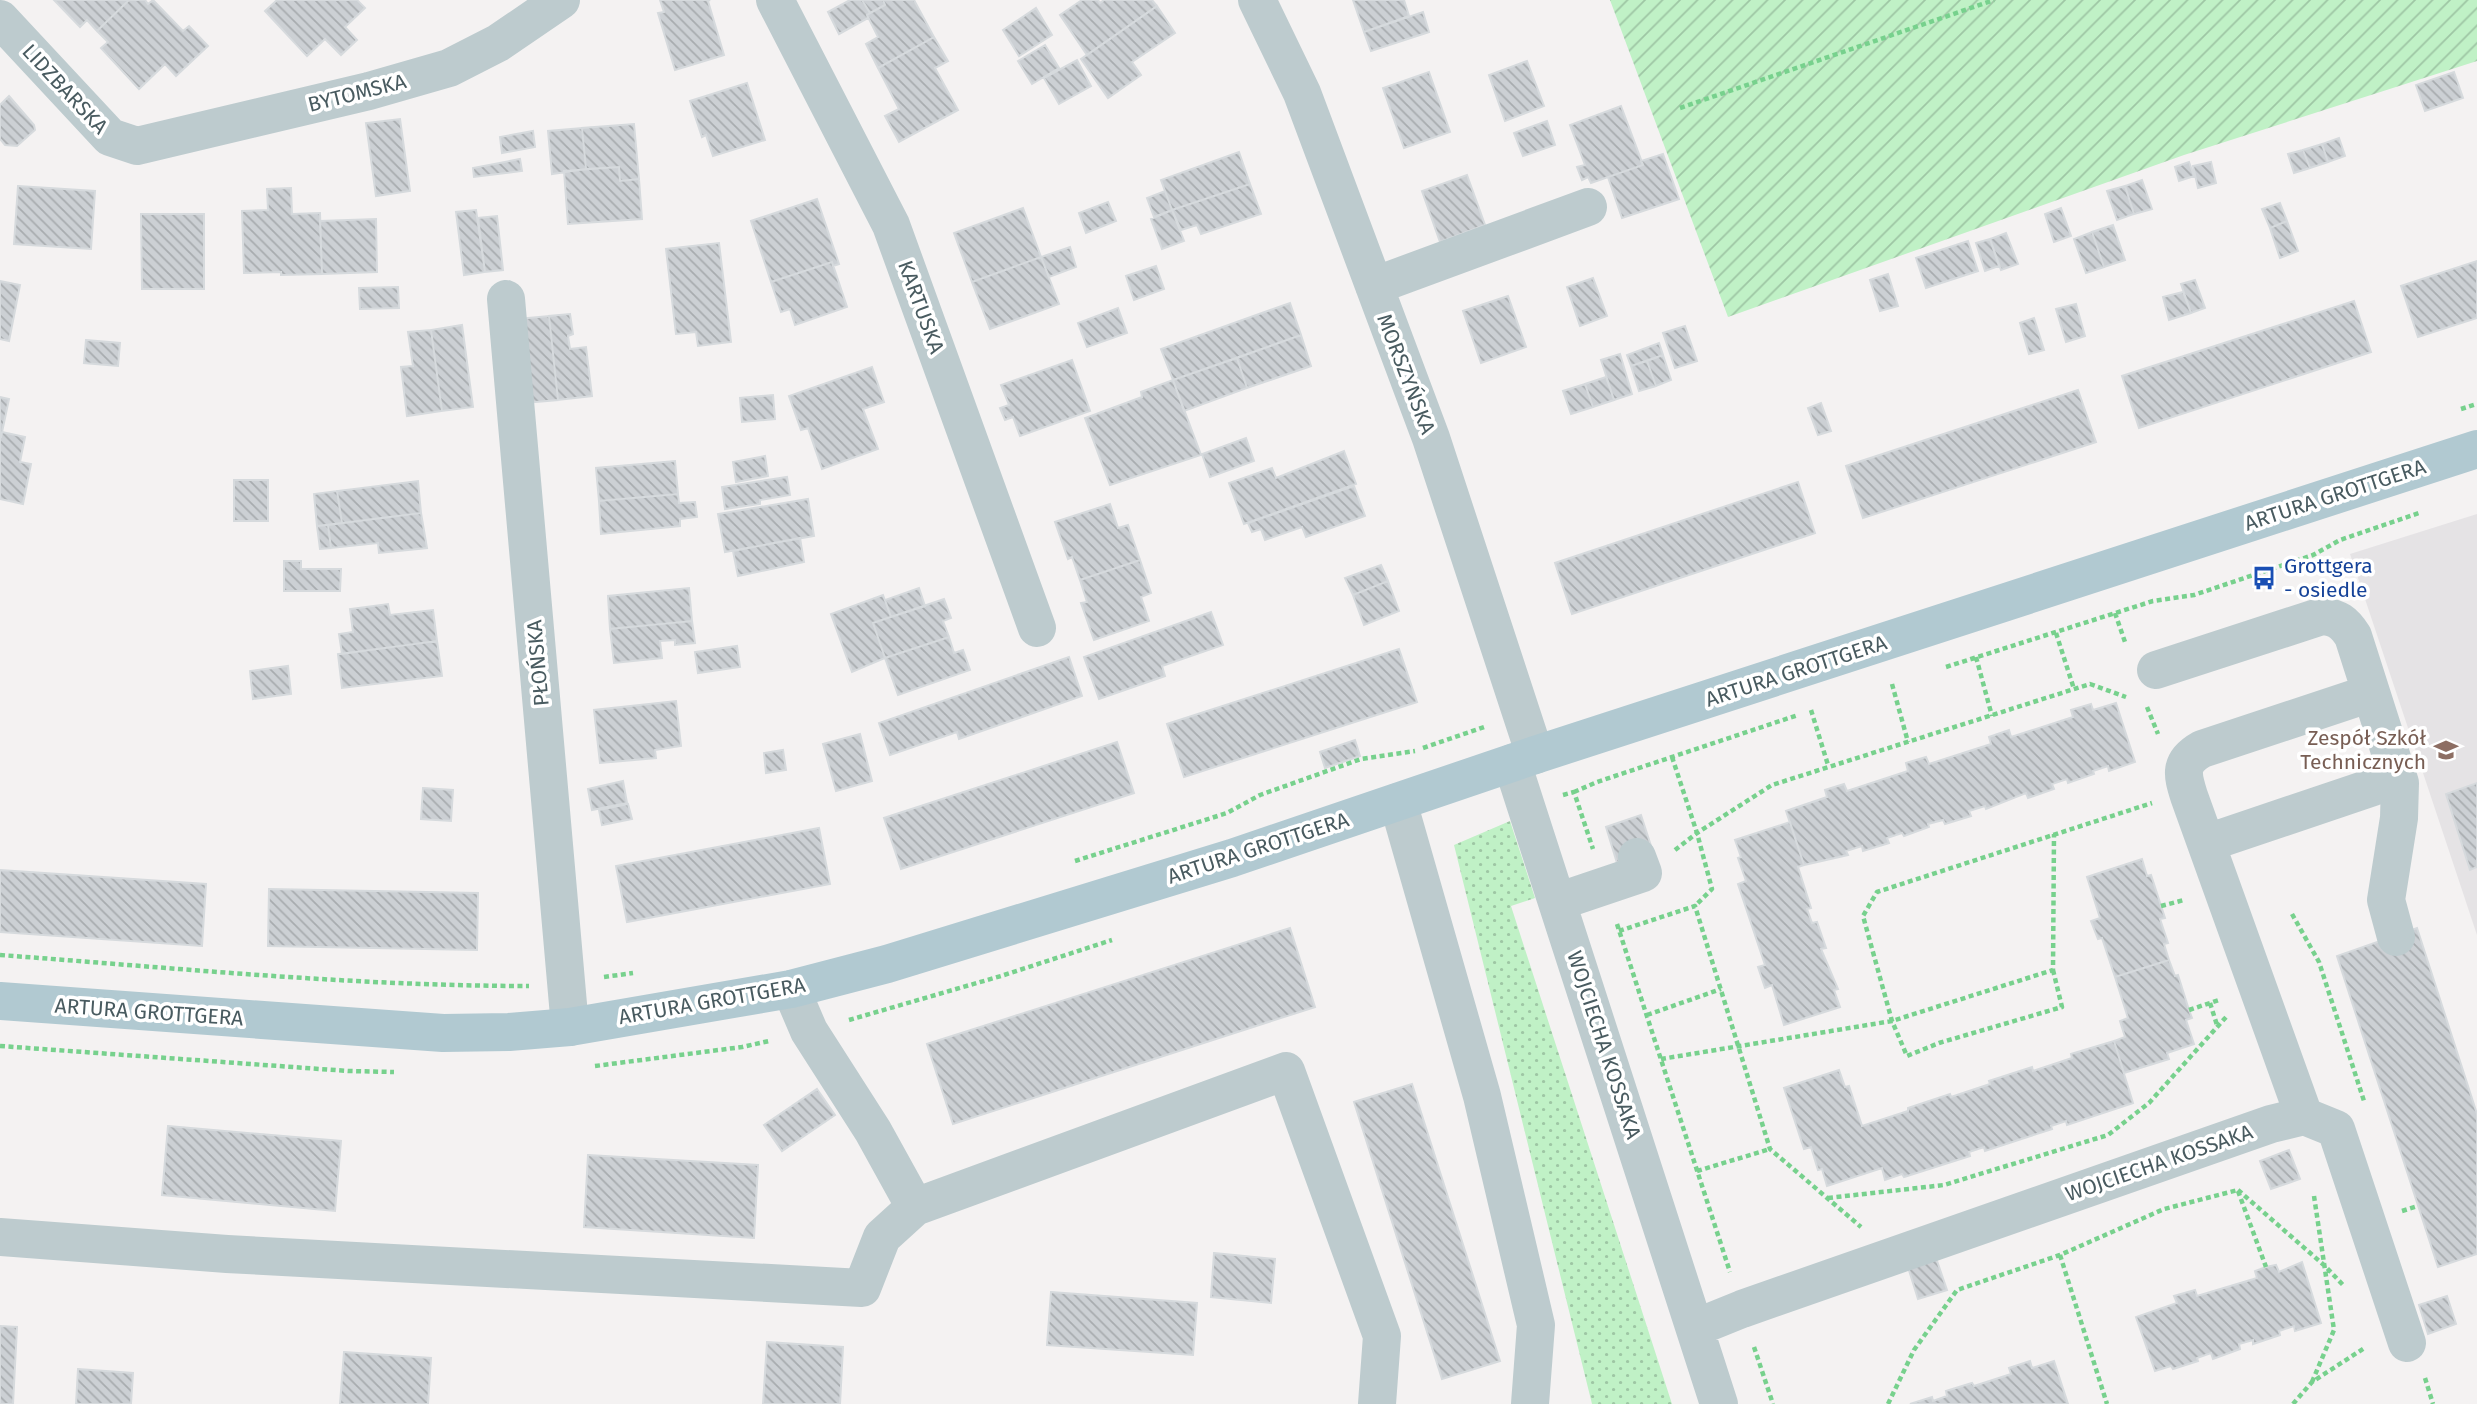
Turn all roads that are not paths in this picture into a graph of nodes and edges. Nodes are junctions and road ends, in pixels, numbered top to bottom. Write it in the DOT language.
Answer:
graph roads {
  1 [pos="561,0"];
  2 [pos="775,0"];
  3 [pos="1257,0"];
  4 [pos="0,19"];
  5 [pos="137,145"];
  6 [pos="1588,207"];
  7 [pos="1374,286"];
  8 [pos="506,299"];
  9 [pos="2477,449"];
  10 [pos="1037,628"];
  11 [pos="2146,685"];
  12 [pos="2371,694"];
  13 [pos="1524,759"];
  14 [pos="2373,787"];
  15 [pos="1398,802"];
  16 [pos="2207,843"];
  17 [pos="1651,857"];
  18 [pos="1557,902"];
  19 [pos="2396,937"];
  20 [pos="791,989"];
  21 [pos="0,1001"];
  22 [pos="570,1027"];
  23 [pos="2304,1116"];
  24 [pos="915,1207"];
  25 [pos="0,1237"];
  26 [pos="1695,1328"];
  27 [pos="2389,1343"];
  28 [pos="1377,1404"];
  29 [pos="1530,1404"];
  30 [pos="1720,1404"];
  1 -- 5 [label="street, BYTOMSKA"];
  2 -- 10 [label="street, KARTUSKA"];
  3 -- 7 [label="street, MORSZYŃSKA"];
  4 -- 5 [label="street, LIDZBARSKA"];
  6 -- 7 [label="street"];
  7 -- 13 [label="street, MORSZYŃSKA"];
  8 -- 22 [label="street, PŁOŃSKA"];
  9 -- 13 [label="main road, ARTURA GROTTGERA"];
  11 -- 12 [label="street"];
  12 -- 16 [label="street"];
  12 -- 19 [label="street"];
  13 -- 15 [label="main road, ARTURA GROTTGERA"];
  13 -- 18 [label="street, WOJCIECHA KOSSAKA"];
  14 -- 16 [label="street"];
  15 -- 20 [label="main road, ARTURA GROTTGERA"];
  15 -- 29 [label="street"];
  16 -- 23 [label="street"];
  17 -- 18 [label="street"];
  18 -- 26 [label="street, WOJCIECHA KOSSAKA"];
  20 -- 22 [label="main road, ARTURA GROTTGERA"];
  20 -- 24 [label="street"];
  21 -- 22 [label="main road, ARTURA GROTTGERA"];
  23 -- 26 [label="street, WOJCIECHA KOSSAKA"];
  23 -- 27 [label="street"];
  24 -- 25 [label="street"];
  24 -- 28 [label="street"];
  26 -- 30 [label="street, WOJCIECHA KOSSAKA"];
}
